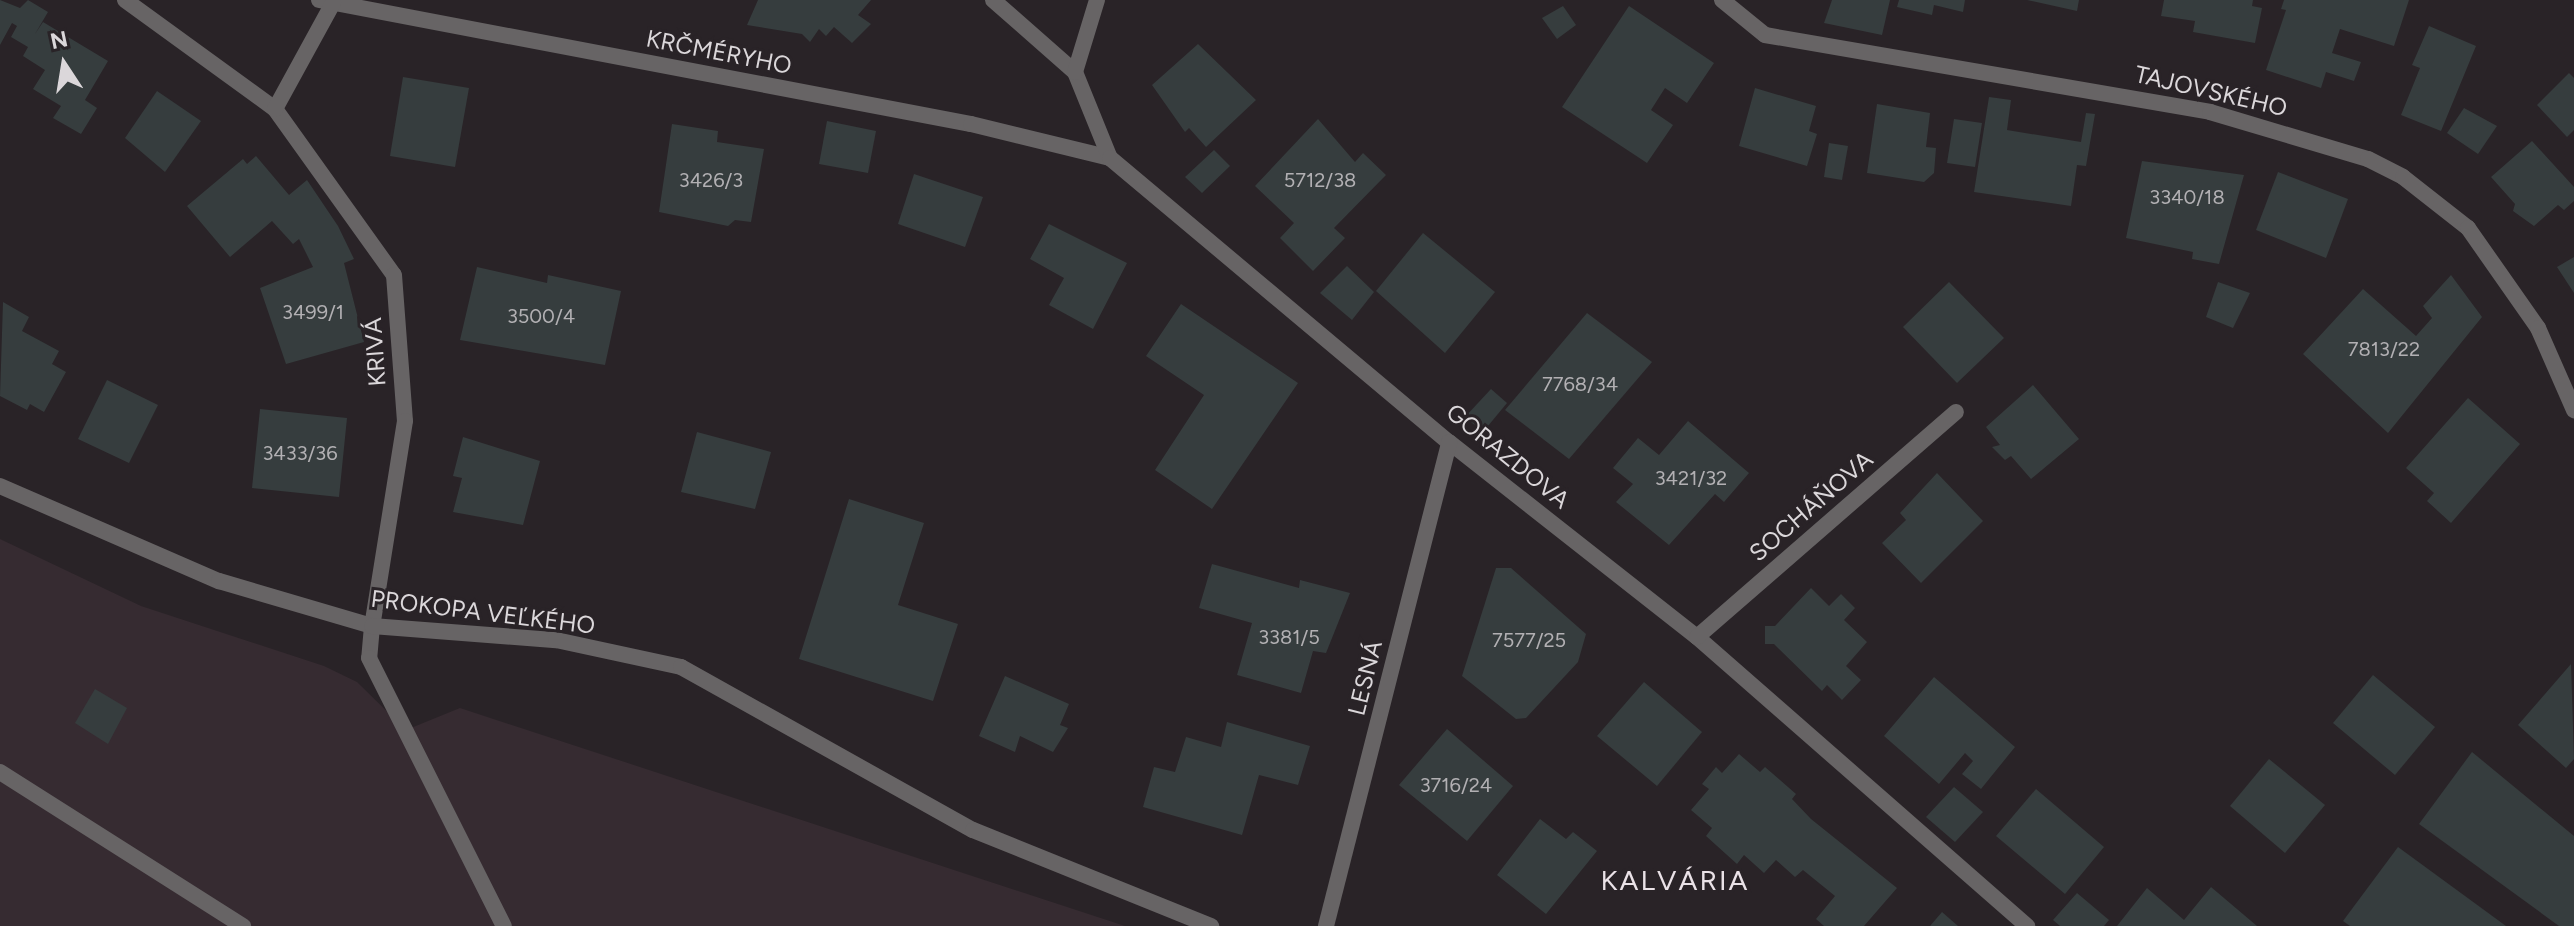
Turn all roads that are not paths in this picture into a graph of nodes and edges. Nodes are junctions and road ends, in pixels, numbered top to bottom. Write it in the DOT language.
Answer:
graph roads {
  1 [pos="125,0"];
  2 [pos="993,0"];
  3 [pos="1097,0"];
  4 [pos="1722,0"];
  5 [pos="326,2"];
  6 [pos="1075,72"];
  7 [pos="275,109"];
  8 [pos="1110,158"];
  9 [pos="2574,410"];
  10 [pos="1956,412"];
  11 [pos="1449,442"];
  12 [pos="0,486"];
  13 [pos="372,626"];
  14 [pos="1697,637"];
  15 [pos="0,772"];
  16 [pos="243,926"];
  17 [pos="504,926"];
  18 [pos="1211,926"];
  19 [pos="1326,926"];
  20 [pos="2027,926"];
  1 -- 7 [label="street"];
  2 -- 6 [label="street, GORAZDOVA"];
  3 -- 6 [label="street"];
  4 -- 9 [label="street, TAJOVSKÉHO"];
  5 -- 7 [label="street"];
  5 -- 8 [label="street, KRČMÉRYHO"];
  6 -- 8 [label="street, GORAZDOVA"];
  7 -- 13 [label="street, KRIVÁ"];
  8 -- 11 [label="street, GORAZDOVA"];
  10 -- 14 [label="street, SOCHÁŇOVA"];
  11 -- 14 [label="street, GORAZDOVA"];
  11 -- 19 [label="street, LESNÁ"];
  12 -- 13 [label="street, PROKOPA VEĽKÉHO"];
  13 -- 17 [label="street, KRIVÁ"];
  13 -- 18 [label="street, PROKOPA VEĽKÉHO"];
  14 -- 20 [label="street, GORAZDOVA"];
  15 -- 16 [label="street"];
}
